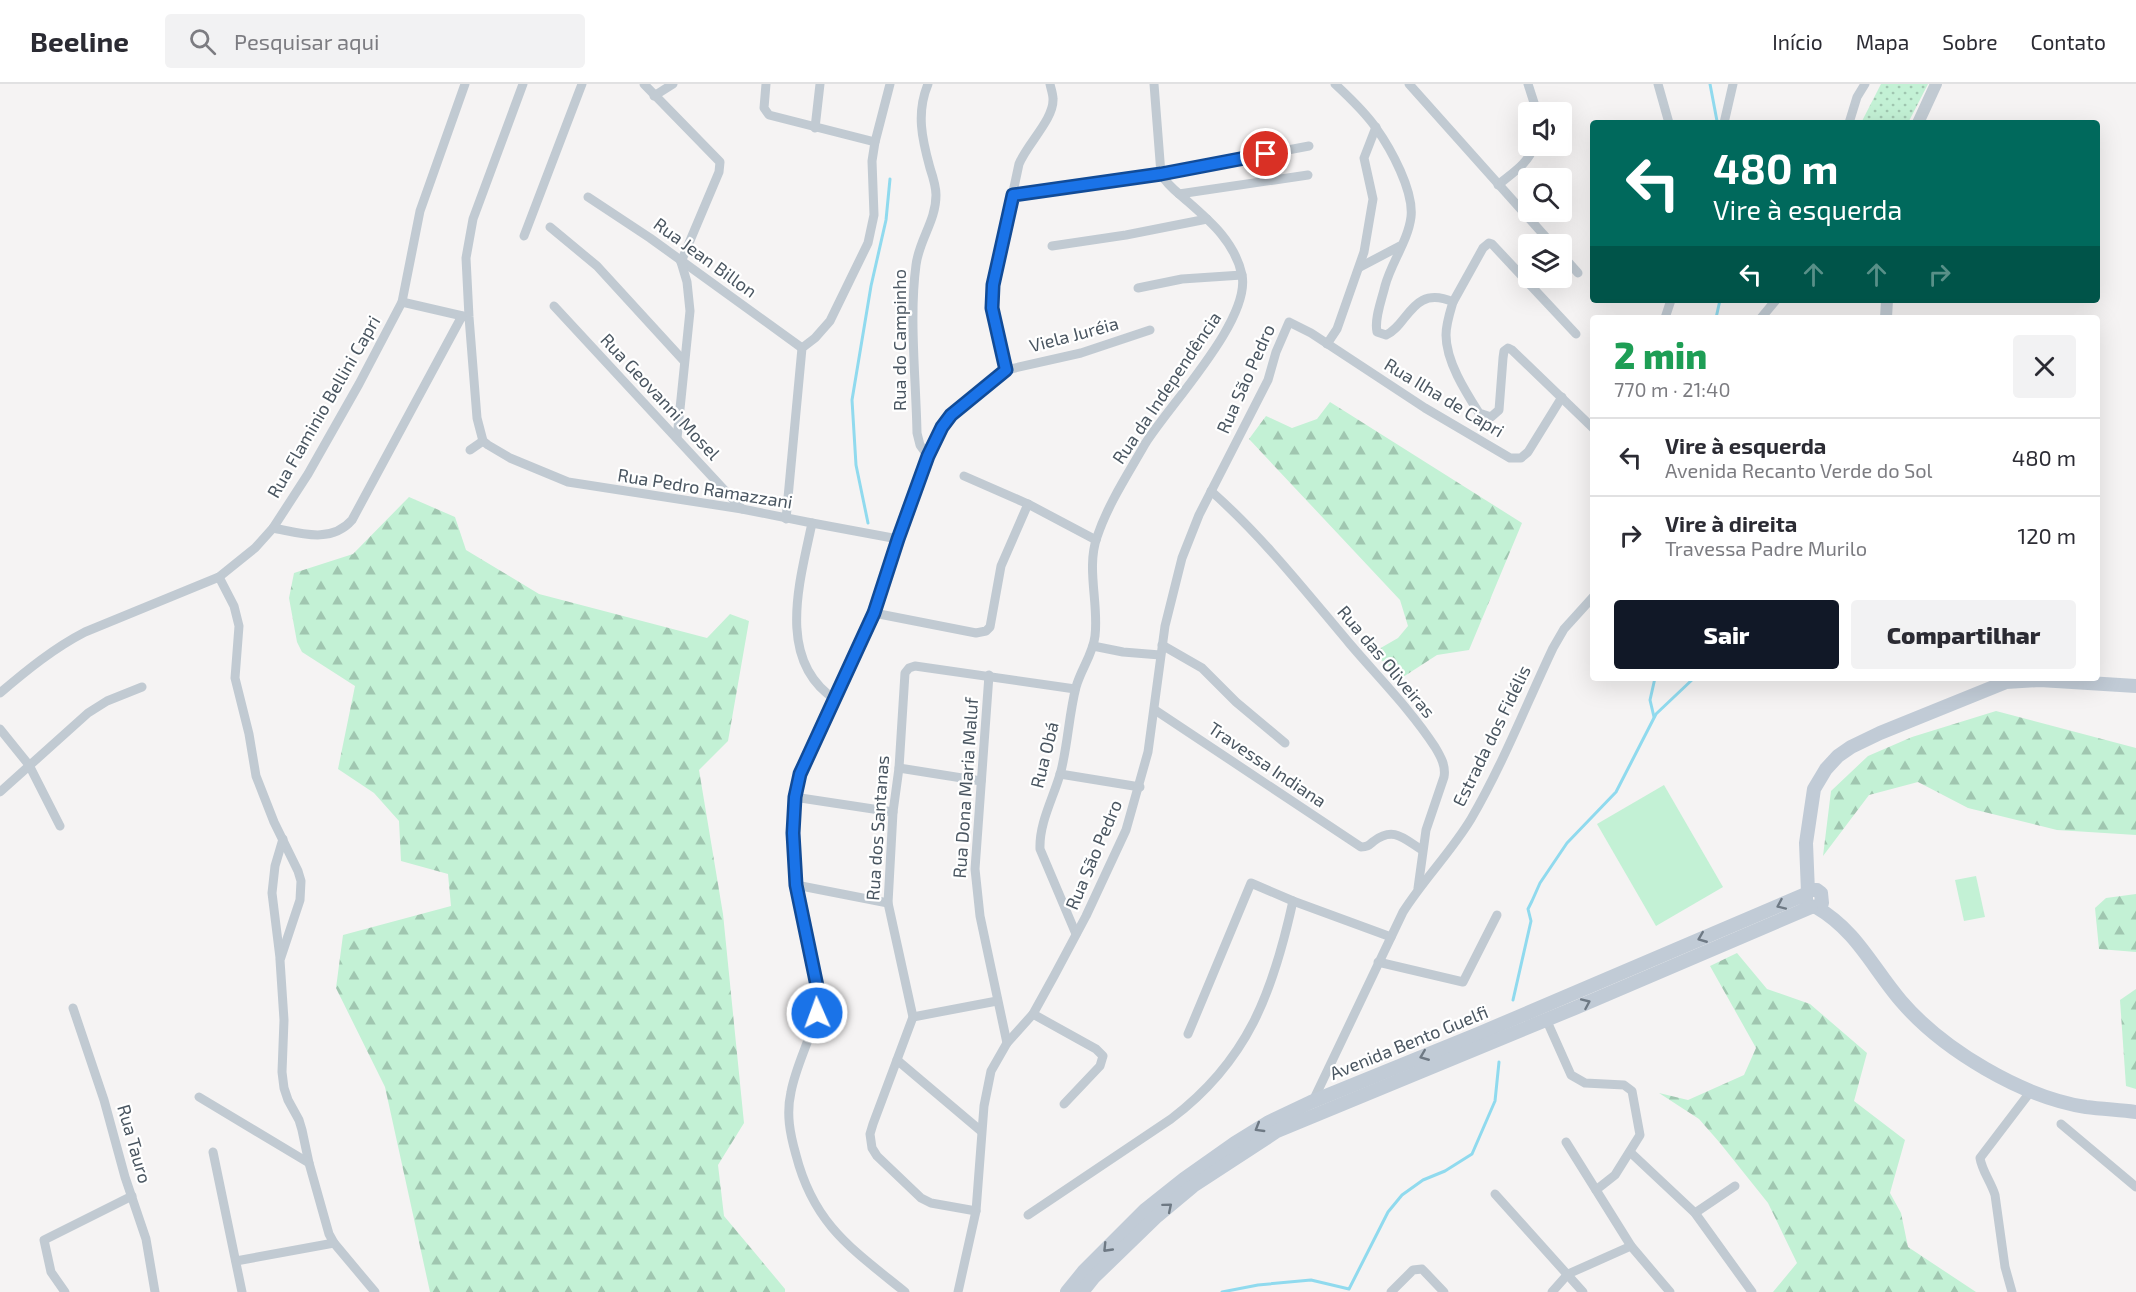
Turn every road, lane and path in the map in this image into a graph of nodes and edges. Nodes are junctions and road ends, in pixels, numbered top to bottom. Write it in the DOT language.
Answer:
graph roads {
  1 [pos="465,84"];
  2 [pos="524,84"];
  3 [pos="582,84"];
  4 [pos="644,84"];
  5 [pos="673,84"];
  6 [pos="766,84"];
  7 [pos="820,84"];
  8 [pos="890,84"];
  9 [pos="928,84"];
  10 [pos="1050,84"];
  11 [pos="1154,84"];
  12 [pos="1335,84"];
  13 [pos="1409,84"];
  14 [pos="1528,84"];
  15 [pos="1658,84"];
  16 [pos="1733,84"];
  17 [pos="1865,84"];
  18 [pos="1936,84"];
  19 [pos="654,96"];
  20 [pos="1534,102"];
  21 [pos="1668,120"];
  22 [pos="1725,120"];
  23 [pos="1850,120"];
  24 [pos="1919,120"];
  25 [pos="1376,127"];
  26 [pos="815,128"];
  27 [pos="875,142"];
  28 [pos="1309,146"];
  29 [pos="1530,156"];
  30 [pos="1161,174"];
  31 [pos="1308,175"];
  32 [pos="1498,185"];
  33 [pos="1179,194"];
  34 [pos="1013,195"];
  35 [pos="588,197"];
  36 [pos="1207,219"];
  37 [pos="550,227"];
  38 [pos="1543,234"];
  39 [pos="524,236"];
  40 [pos="1052,246"];
  41 [pos="1400,246"];
  42 [pos="681,262"];
  43 [pos="1572,266"];
  44 [pos="1360,267"];
  45 [pos="1578,273"];
  46 [pos="1242,275"];
  47 [pos="1138,288"];
  48 [pos="402,302"];
  49 [pos="1453,302"];
  50 [pos="1774,303"];
  51 [pos="554,306"];
  52 [pos="1764,315"];
  53 [pos="465,316"];
  54 [pos="1289,322"];
  55 [pos="1150,330"];
  56 [pos="1576,333"];
  57 [pos="1327,344"];
  58 [pos="802,348"];
  59 [pos="684,361"];
  60 [pos="1006,370"];
  61 [pos="1562,397"];
  62 [pos="1590,425"];
  63 [pos="677,438"];
  64 [pos="483,441"];
  65 [pos="470,450"];
  66 [pos="928,456"];
  67 [pos="964,476"];
  68 [pos="1211,491"];
  69 [pos="1028,504"];
  70 [pos="742,509"];
  71 [pos="786,519"];
  72 [pos="812,523"];
  73 [pos="273,528"];
  74 [pos="898,539"];
  75 [pos="1096,540"];
  76 [pos="219,577"];
  77 [pos="1590,600"];
  78 [pos="874,613"];
  79 [pos="1094,646"];
  80 [pos="1161,650"];
  81 [pos="989,675"];
  82 [pos="2004,681"];
  83 [pos="2056,681"];
  84 [pos="2136,686"];
  85 [pos="142,687"];
  86 [pos="1075,689"];
  87 [pos="0,693"];
  88 [pos="836,700"];
  89 [pos="1155,710"];
  90 [pos="0,729"];
  91 [pos="1285,742"];
  92 [pos="29,765"];
  93 [pos="899,768"];
  94 [pos="1060,774"];
  95 [pos="981,781"];
  96 [pos="1140,787"];
  97 [pos="0,792"];
  98 [pos="795,797"];
  99 [pos="893,812"];
  100 [pos="60,826"];
  101 [pos="283,839"];
  102 [pos="1422,850"];
  103 [pos="796,885"];
  104 [pos="1418,888"];
  105 [pos="1814,898"];
  106 [pos="1293,901"];
  107 [pos="888,903"];
  108 [pos="1497,915"];
  109 [pos="1076,934"];
  110 [pos="1391,937"];
  111 [pos="280,960"];
  112 [pos="1378,962"];
  113 [pos="997,1001"];
  114 [pos="73,1008"];
  115 [pos="1033,1014"];
  116 [pos="913,1017"];
  117 [pos="1546,1019"];
  118 [pos="1188,1034"];
  119 [pos="1478,1041"];
  120 [pos="1007,1043"];
  121 [pos="897,1060"];
  122 [pos="2031,1090"];
  123 [pos="199,1096"];
  124 [pos="1064,1104"];
  125 [pos="1313,1108"];
  126 [pos="2136,1112"];
  127 [pos="2061,1124"];
  128 [pos="981,1131"];
  129 [pos="1566,1142"];
  130 [pos="213,1152"];
  131 [pos="1630,1152"];
  132 [pos="309,1163"];
  133 [pos="1735,1186"];
  134 [pos="2136,1187"];
  135 [pos="1596,1190"];
  136 [pos="1495,1194"];
  137 [pos="132,1196"];
  138 [pos="976,1211"];
  139 [pos="1695,1213"];
  140 [pos="1028,1215"];
  141 [pos="334,1243"];
  142 [pos="1631,1246"];
  143 [pos="236,1261"];
  144 [pos="1568,1274"];
  145 [pos="65,1292"];
  146 [pos="155,1292"];
  147 [pos="242,1292"];
  148 [pos="375,1292"];
  149 [pos="905,1292"];
  150 [pos="958,1292"];
  151 [pos="1067,1292"];
  152 [pos="1082,1292"];
  153 [pos="1391,1292"];
  154 [pos="1444,1292"];
  155 [pos="1552,1292"];
  156 [pos="1583,1292"];
  157 [pos="1670,1292"];
  158 [pos="1752,1292"];
  159 [pos="2012,1292"];
  1 -- 48 [label="street, Rua Flaminio Bellini Capri"];
  2 -- 53 [label="street"];
  3 -- 39 [label="street"];
  4 -- 19 [label="street"];
  5 -- 19 [label="street"];
  6 -- 26 [label="street"];
  7 -- 26 [label="street"];
  8 -- 27 [label="street"];
  9 -- 66 [label="street, Rua do Campinho"];
  10 -- 34 [label="street"];
  11 -- 30 [label="street"];
  12 -- 25 [label="street"];
  13 -- 32 [label="street"];
  14 -- 20 [label="street"];
  15 -- 21 [label="street"];
  16 -- 22 [label="street"];
  17 -- 23 [label="street"];
  18 -- 24 [label="street"];
  19 -- 42 [label="street"];
  25 -- 41 [label="street"];
  25 -- 44 [label="street"];
  26 -- 27 [label="street"];
  27 -- 58 [label="street"];
  28 -- 30 [label="street"];
  29 -- 32 [label="street"];
  30 -- 33 [label="street, Rua da Independência"];
  30 -- 34 [label="street"];
  31 -- 33 [label="street"];
  32 -- 38 [label="street"];
  33 -- 36 [label="street, Rua da Independência"];
  34 -- 60 [label="street"];
  35 -- 42 [label="street, Rua Jean Billon"];
  36 -- 40 [label="street"];
  36 -- 46 [label="street, Rua da Independência"];
  37 -- 59 [label="street"];
  41 -- 44 [label="street"];
  41 -- 49 [label="street"];
  42 -- 58 [label="street, Rua Jean Billon"];
  42 -- 59 [label="street"];
  43 -- 45 [label="street"];
  44 -- 57 [label="street"];
  46 -- 47 [label="street"];
  46 -- 75 [label="street, Rua da Independência"];
  48 -- 53 [label="street"];
  48 -- 73 [label="street, Rua Flaminio Bellini Capri"];
  49 -- 56 [label="street"];
  49 -- 61 [label="street"];
  50 -- 52 [label="street"];
  51 -- 63 [label="street, Rua Geovanni Mosel"];
  53 -- 64 [label="street"];
  53 -- 73 [label="street"];
  54 -- 57 [label="street, Rua Ilha de Capri"];
  54 -- 68 [label="street, Rua São Pedro"];
  55 -- 60 [label="street, Viela Juréia"];
  57 -- 61 [label="street, Rua Ilha de Capri"];
  58 -- 71 [label="street"];
  59 -- 63 [label="street"];
  60 -- 66 [label="street"];
  61 -- 62 [label="street"];
  63 -- 70 [label="street, Rua Geovanni Mosel"];
  64 -- 65 [label="street"];
  64 -- 70 [label="street, Rua Pedro Ramazzani"];
  66 -- 74 [label="street"];
  67 -- 69 [label="street"];
  68 -- 80 [label="street, Rua São Pedro"];
  68 -- 102 [label="street, Rua das Oliveiras"];
  69 -- 75 [label="street"];
  69 -- 78 [label="street"];
  70 -- 71 [label="street, Rua Pedro Ramazzani"];
  71 -- 72 [label="street, Rua Pedro Ramazzani"];
  72 -- 74 [label="street"];
  72 -- 88 [label="street, Rua Pedro Ramazzani"];
  73 -- 76 [label="street, Rua Flaminio Bellini Capri"];
  74 -- 78 [label="street"];
  75 -- 79 [label="street, Rua da Independência"];
  76 -- 87 [label="street, Rua Flaminio Bellini Capri"];
  76 -- 101 [label="street"];
  77 -- 104 [label="street, Estrada dos Fidélis"];
  78 -- 88 [label="street"];
  79 -- 80 [label="street"];
  79 -- 86 [label="street, Rua Obá"];
  80 -- 89 [label="street, Rua São Pedro"];
  80 -- 91 [label="street"];
  81 -- 86 [label="street"];
  81 -- 93 [label="street, Rua dos Santanas"];
  81 -- 95 [label="street, Rua Dona Maria Maluf"];
  82 -- 105 [label="main road"];
  83 -- 84 [label="main road"];
  85 -- 92 [label="street"];
  86 -- 94 [label="street, Rua Obá"];
  88 -- 98 [label="street"];
  89 -- 96 [label="street, Rua São Pedro"];
  89 -- 102 [label="street, Travessa Indiana"];
  90 -- 92 [label="street"];
  92 -- 97 [label="street"];
  92 -- 100 [label="street"];
  93 -- 95 [label="street"];
  93 -- 99 [label="street, Rua dos Santanas"];
  94 -- 96 [label="street"];
  94 -- 109 [label="street, Rua Obá"];
  95 -- 113 [label="street, Rua Dona Maria Maluf"];
  96 -- 109 [label="street, Rua São Pedro"];
  98 -- 99 [label="street"];
  98 -- 103 [label="street"];
  99 -- 107 [label="street, Rua dos Santanas"];
  101 -- 111 [label="street"];
  101 -- 111 [label="street"];
  102 -- 104 [label="street, Rua das Oliveiras"];
  103 -- 107 [label="street"];
  103 -- 149 [label="street"];
  104 -- 110 [label="street, Estrada dos Fidélis"];
  117 -- 105 [label="main road, Avenida Bento Guelfi, one-way"];
  105 -- 119 [label="main road, Avenida Bento Guelfi, one-way"];
  105 -- 122 [label="main road"];
  106 -- 110 [label="street"];
  106 -- 118 [label="street"];
  106 -- 140 [label="street"];
  107 -- 116 [label="street, Rua dos Santanas"];
  108 -- 112 [label="street"];
  109 -- 115 [label="street, Rua São Pedro"];
  110 -- 112 [label="street, Estrada dos Fidélis"];
  111 -- 132 [label="street"];
  112 -- 125 [label="street, Estrada dos Fidélis"];
  113 -- 116 [label="street"];
  113 -- 120 [label="street, Rua Dona Maria Maluf"];
  114 -- 137 [label="street, Rua Tauro"];
  115 -- 120 [label="street, Rua São Pedro"];
  115 -- 124 [label="street"];
  116 -- 121 [label="street"];
  117 -- 119 [label="main road, Avenida Bento Guelfi"];
  117 -- 131 [label="street"];
  119 -- 125 [label="main road, Avenida Bento Guelfi"];
  120 -- 128 [label="street, Rua São Pedro"];
  121 -- 128 [label="street"];
  121 -- 138 [label="street"];
  122 -- 126 [label="main road"];
  122 -- 159 [label="street"];
  123 -- 132 [label="street"];
  125 -- 151 [label="main road, Avenida Bento Guelfi, one-way"];
  152 -- 125 [label="main road, Avenida Bento Guelfi, one-way"];
  127 -- 134 [label="street"];
  128 -- 138 [label="street, Rua São Pedro"];
  129 -- 135 [label="street"];
  130 -- 143 [label="street"];
  131 -- 135 [label="street"];
  131 -- 139 [label="street"];
  132 -- 141 [label="street"];
  133 -- 139 [label="street"];
  135 -- 142 [label="street"];
  136 -- 144 [label="street"];
  137 -- 145 [label="street"];
  137 -- 146 [label="street, Rua Tauro"];
  138 -- 150 [label="street, Rua São Pedro"];
  139 -- 158 [label="street"];
  141 -- 143 [label="street"];
  141 -- 148 [label="street"];
  142 -- 144 [label="street"];
  142 -- 157 [label="street"];
  143 -- 147 [label="street"];
  144 -- 155 [label="street"];
  144 -- 156 [label="street"];
  153 -- 154 [label="street"];
}
